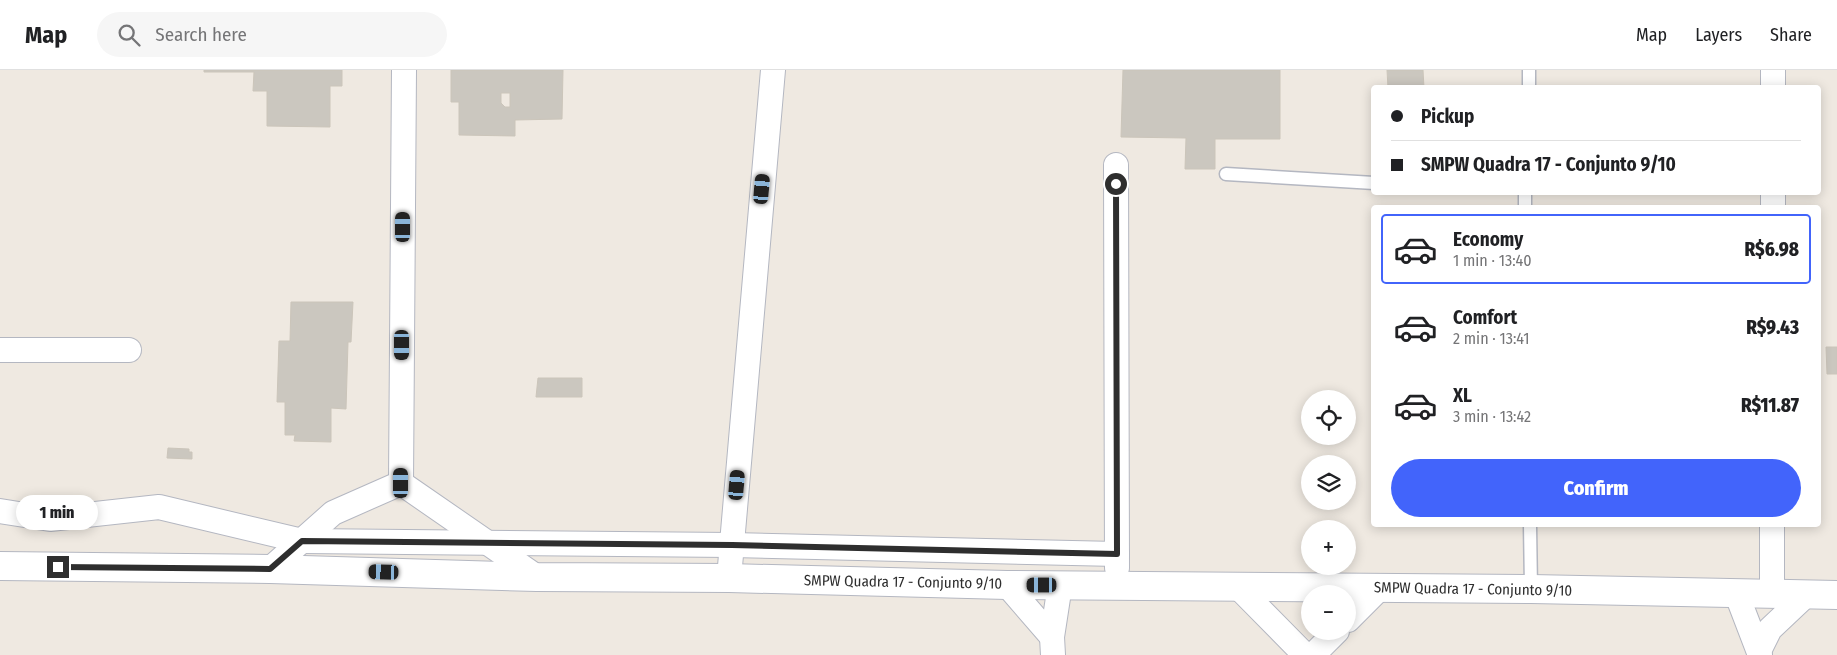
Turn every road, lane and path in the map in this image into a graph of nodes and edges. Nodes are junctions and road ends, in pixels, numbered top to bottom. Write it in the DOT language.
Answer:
graph roads {
  1 [pos="404,70"];
  2 [pos="773,70"];
  3 [pos="1529,70"];
  4 [pos="1773,70"];
  5 [pos="1529,85"];
  6 [pos="1773,85"];
  7 [pos="1116,165"];
  8 [pos="1226,174"];
  9 [pos="1371,183"];
  10 [pos="0,350"];
  11 [pos="129,350"];
  12 [pos="401,483"];
  13 [pos="0,511"];
  14 [pos="1530,527"];
  15 [pos="1772,527"];
  16 [pos="302,541"];
  17 [pos="487,542"];
  18 [pos="732,545"];
  19 [pos="1117,554"];
  20 [pos="0,566"];
  21 [pos="270,569"];
  22 [pos="537,577"];
  23 [pos="730,578"];
  24 [pos="1007,585"];
  25 [pos="1060,585"];
  26 [pos="1117,585"];
  27 [pos="1238,586"];
  28 [pos="1380,588"];
  29 [pos="1531,589"];
  30 [pos="1737,595"];
  31 [pos="1772,595"];
  32 [pos="1837,595"];
  33 [pos="1805,596"];
  34 [pos="1356,612"];
  35 [pos="1328,640"];
  36 [pos="1052,646"];
  37 [pos="1760,653"];
  38 [pos="1305,655"];
  39 [pos="1313,655"];
  1 -- 12 [label="street"];
  2 -- 18 [label="street"];
  3 -- 5 [label="lane"];
  4 -- 6 [label="street"];
  7 -- 19 [label="street"];
  8 -- 9 [label="lane"];
  10 -- 11 [label="street"];
  12 -- 16 [label="street"];
  12 -- 17 [label="street"];
  13 -- 16 [label="street"];
  14 -- 29 [label="lane"];
  15 -- 31 [label="street"];
  16 -- 17 [label="street"];
  16 -- 21 [label="street"];
  17 -- 18 [label="street"];
  17 -- 22 [label="street"];
  18 -- 19 [label="street"];
  18 -- 23 [label="street"];
  19 -- 26 [label="street"];
  20 -- 21 [label="street, SMPW Quadra 17 - Conjunto 9/10"];
  21 -- 22 [label="street, SMPW Quadra 17 - Conjunto 9/10"];
  22 -- 23 [label="street, SMPW Quadra 17 - Conjunto 9/10"];
  23 -- 24 [label="street, SMPW Quadra 17 - Conjunto 9/10"];
  24 -- 25 [label="street, SMPW Quadra 17 - Conjunto 9/10"];
  24 -- 36 [label="street"];
  25 -- 26 [label="street, SMPW Quadra 17 - Conjunto 9/10"];
  25 -- 36 [label="street"];
  26 -- 27 [label="street, SMPW Quadra 17 - Conjunto 9/10"];
  27 -- 28 [label="street, SMPW Quadra 17 - Conjunto 9/10"];
  27 -- 38 [label="street"];
  28 -- 29 [label="street, SMPW Quadra 17 - Conjunto 9/10"];
  28 -- 34 [label="street"];
  29 -- 30 [label="street, SMPW Quadra 17 - Conjunto 9/10"];
  30 -- 31 [label="street, SMPW Quadra 17 - Conjunto 9/10"];
  30 -- 37 [label="street"];
  31 -- 33 [label="street, SMPW Quadra 17 - Conjunto 9/10"];
  32 -- 33 [label="street, SMPW Quadra 17 - Conjunto 9/10"];
  33 -- 37 [label="street"];
  35 -- 39 [label="street"];
}
